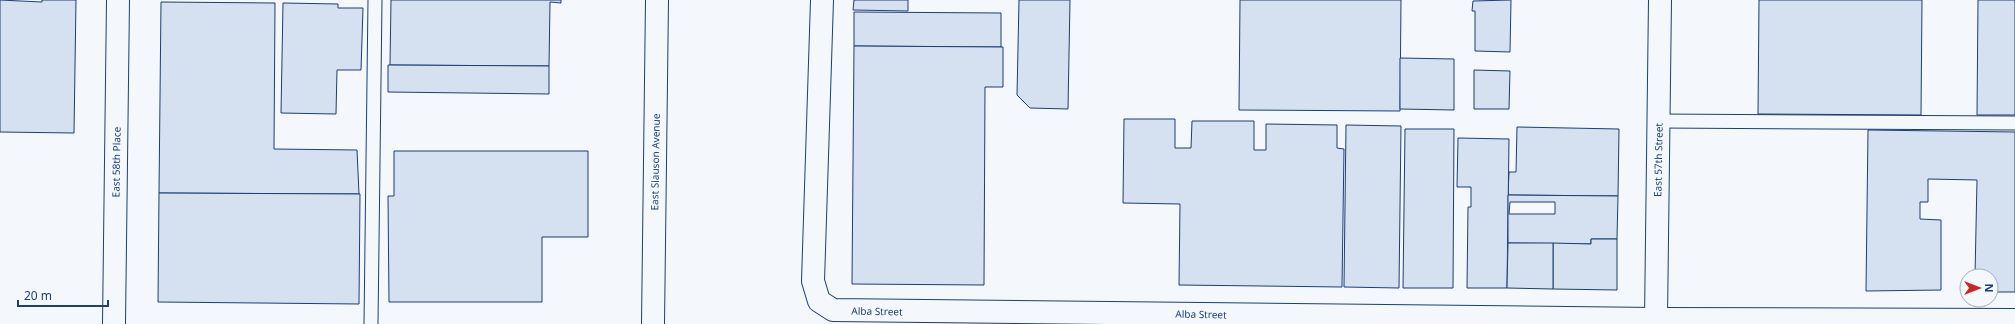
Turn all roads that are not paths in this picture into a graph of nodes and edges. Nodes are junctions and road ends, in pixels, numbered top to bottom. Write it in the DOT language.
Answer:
graph roads {
  1 [pos="118,0"];
  2 [pos="375,0"];
  3 [pos="658,0"];
  4 [pos="822,0"];
  5 [pos="1660,0"];
  6 [pos="1658,122"];
  7 [pos="2015,123"];
  8 [pos="2015,320"];
  9 [pos="1656,322"];
  10 [pos="114,324"];
  11 [pos="371,324"];
  12 [pos="653,324"];
  1 -- 10 [label="street, East 58th Place"];
  2 -- 11 [label="lane"];
  3 -- 12 [label="street, East Slauson Avenue"];
  4 -- 9 [label="street, Alba Street"];
  5 -- 6 [label="street, East 57th Street"];
  6 -- 7 [label="lane"];
  6 -- 9 [label="street, East 57th Street"];
  8 -- 9 [label="street, Alba Street"];
}
